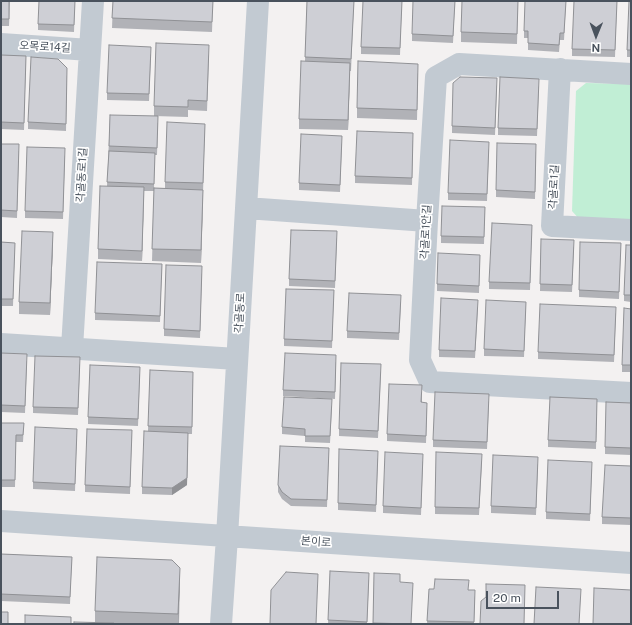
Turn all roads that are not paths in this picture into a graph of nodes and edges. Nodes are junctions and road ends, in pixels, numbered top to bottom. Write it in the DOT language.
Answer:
graph roads {
  1 [pos="93,1"];
  2 [pos="258,1"];
  3 [pos="1,44"];
  4 [pos="90,50"];
  5 [pos="560,70"];
  6 [pos="631,74"];
  7 [pos="246,208"];
  8 [pos="427,221"];
  9 [pos="631,230"];
  10 [pos="1,344"];
  11 [pos="72,348"];
  12 [pos="237,359"];
  13 [pos="631,393"];
  14 [pos="1,522"];
  15 [pos="227,537"];
  16 [pos="631,563"];
  17 [pos="221,624"];
  1 -- 4 [label="street, 각골동로1길"];
  2 -- 7 [label="street, 각골동로"];
  3 -- 4 [label="street, 오목로14길"];
  4 -- 11 [label="street, 각골동로1길"];
  5 -- 6 [label="street, 각골로1안길"];
  5 -- 8 [label="street, 각골로1안길"];
  5 -- 9 [label="street, 각골로1길"];
  7 -- 8 [label="street"];
  7 -- 12 [label="street, 각골동로"];
  8 -- 13 [label="street, 각골로1안길"];
  10 -- 11 [label="street"];
  11 -- 12 [label="street"];
  12 -- 15 [label="street, 각골동로"];
  14 -- 15 [label="street, 본이로"];
  15 -- 16 [label="street, 본이로"];
  15 -- 17 [label="street, 각골동로"];
}
